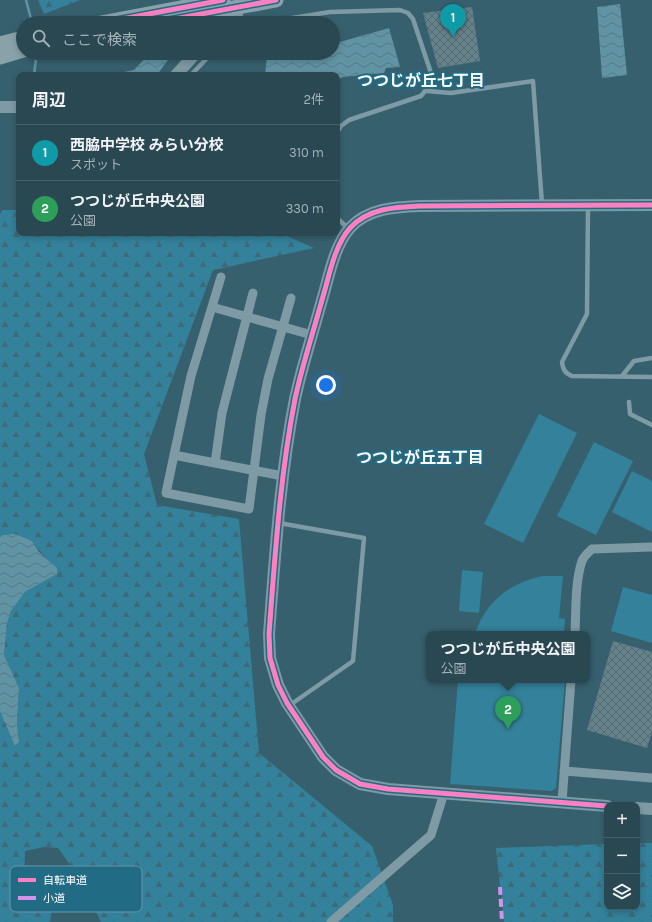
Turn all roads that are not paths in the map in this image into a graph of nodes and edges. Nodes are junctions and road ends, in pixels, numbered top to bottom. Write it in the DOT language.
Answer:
graph roads {
  1 [pos="223,0"];
  2 [pos="276,0"];
  3 [pos="138,16"];
  4 [pos="235,16"];
  5 [pos="305,16"];
  6 [pos="16,40"];
  7 [pos="0,44"];
  8 [pos="16,52"];
  9 [pos="0,57"];
  10 [pos="190,60"];
  11 [pos="205,60"];
  12 [pos="179,72"];
  13 [pos="194,72"];
  14 [pos="427,90"];
  15 [pos="0,107"];
  16 [pos="16,107"];
  17 [pos="340,128"];
  18 [pos="652,205"];
  19 [pos="542,206"];
  20 [pos="588,206"];
  21 [pos="340,221"];
  22 [pos="349,229"];
  23 [pos="221,277"];
  24 [pos="253,293"];
  25 [pos="291,298"];
  26 [pos="212,307"];
  27 [pos="247,317"];
  28 [pos="283,327"];
  29 [pos="312,335"];
  30 [pos="652,358"];
  31 [pos="622,376"];
  32 [pos="652,377"];
  33 [pos="629,402"];
  34 [pos="652,425"];
  35 [pos="174,455"];
  36 [pos="214,463"];
  37 [pos="254,470"];
  38 [pos="283,476"];
  39 [pos="279,523"];
  40 [pos="652,547"];
  41 [pos="575,631"];
  42 [pos="571,683"];
  43 [pos="289,706"];
  44 [pos="564,771"];
  45 [pos="652,778"];
  46 [pos="444,793"];
  47 [pos="562,802"];
  48 [pos="604,806"];
  49 [pos="640,808"];
  50 [pos="652,809"];
  51 [pos="331,922"];
  1 -- 3 [label="main road"];
  2 -- 4 [label="main road"];
  5 -- 14 [label="lane"];
  6 -- 7 [label="main road"];
  8 -- 9 [label="main road"];
  10 -- 12 [label="street"];
  11 -- 13 [label="lane"];
  14 -- 17 [label="lane"];
  14 -- 19 [label="lane"];
  15 -- 16 [label="street"];
  18 -- 20 [label="street"];
  19 -- 20 [label="street"];
  19 -- 22 [label="street"];
  20 -- 31 [label="lane"];
  21 -- 22 [label="lane"];
  22 -- 29 [label="street"];
  23 -- 26 [label="street"];
  24 -- 27 [label="street"];
  25 -- 28 [label="street"];
  26 -- 27 [label="street"];
  26 -- 35 [label="street"];
  27 -- 28 [label="street"];
  27 -- 36 [label="street"];
  28 -- 29 [label="street"];
  28 -- 37 [label="street"];
  29 -- 38 [label="street"];
  30 -- 31 [label="lane"];
  31 -- 32 [label="lane"];
  33 -- 34 [label="lane"];
  35 -- 36 [label="street"];
  35 -- 37 [label="street"];
  36 -- 37 [label="street"];
  37 -- 38 [label="street"];
  38 -- 39 [label="street"];
  39 -- 43 [label="street"];
  39 -- 43 [label="lane"];
  40 -- 41 [label="street"];
  42 -- 44 [label="street"];
  43 -- 46 [label="street"];
  44 -- 45 [label="street"];
  44 -- 47 [label="street"];
  46 -- 47 [label="street"];
  46 -- 51 [label="street"];
  47 -- 48 [label="street"];
  49 -- 50 [label="street"];
}
